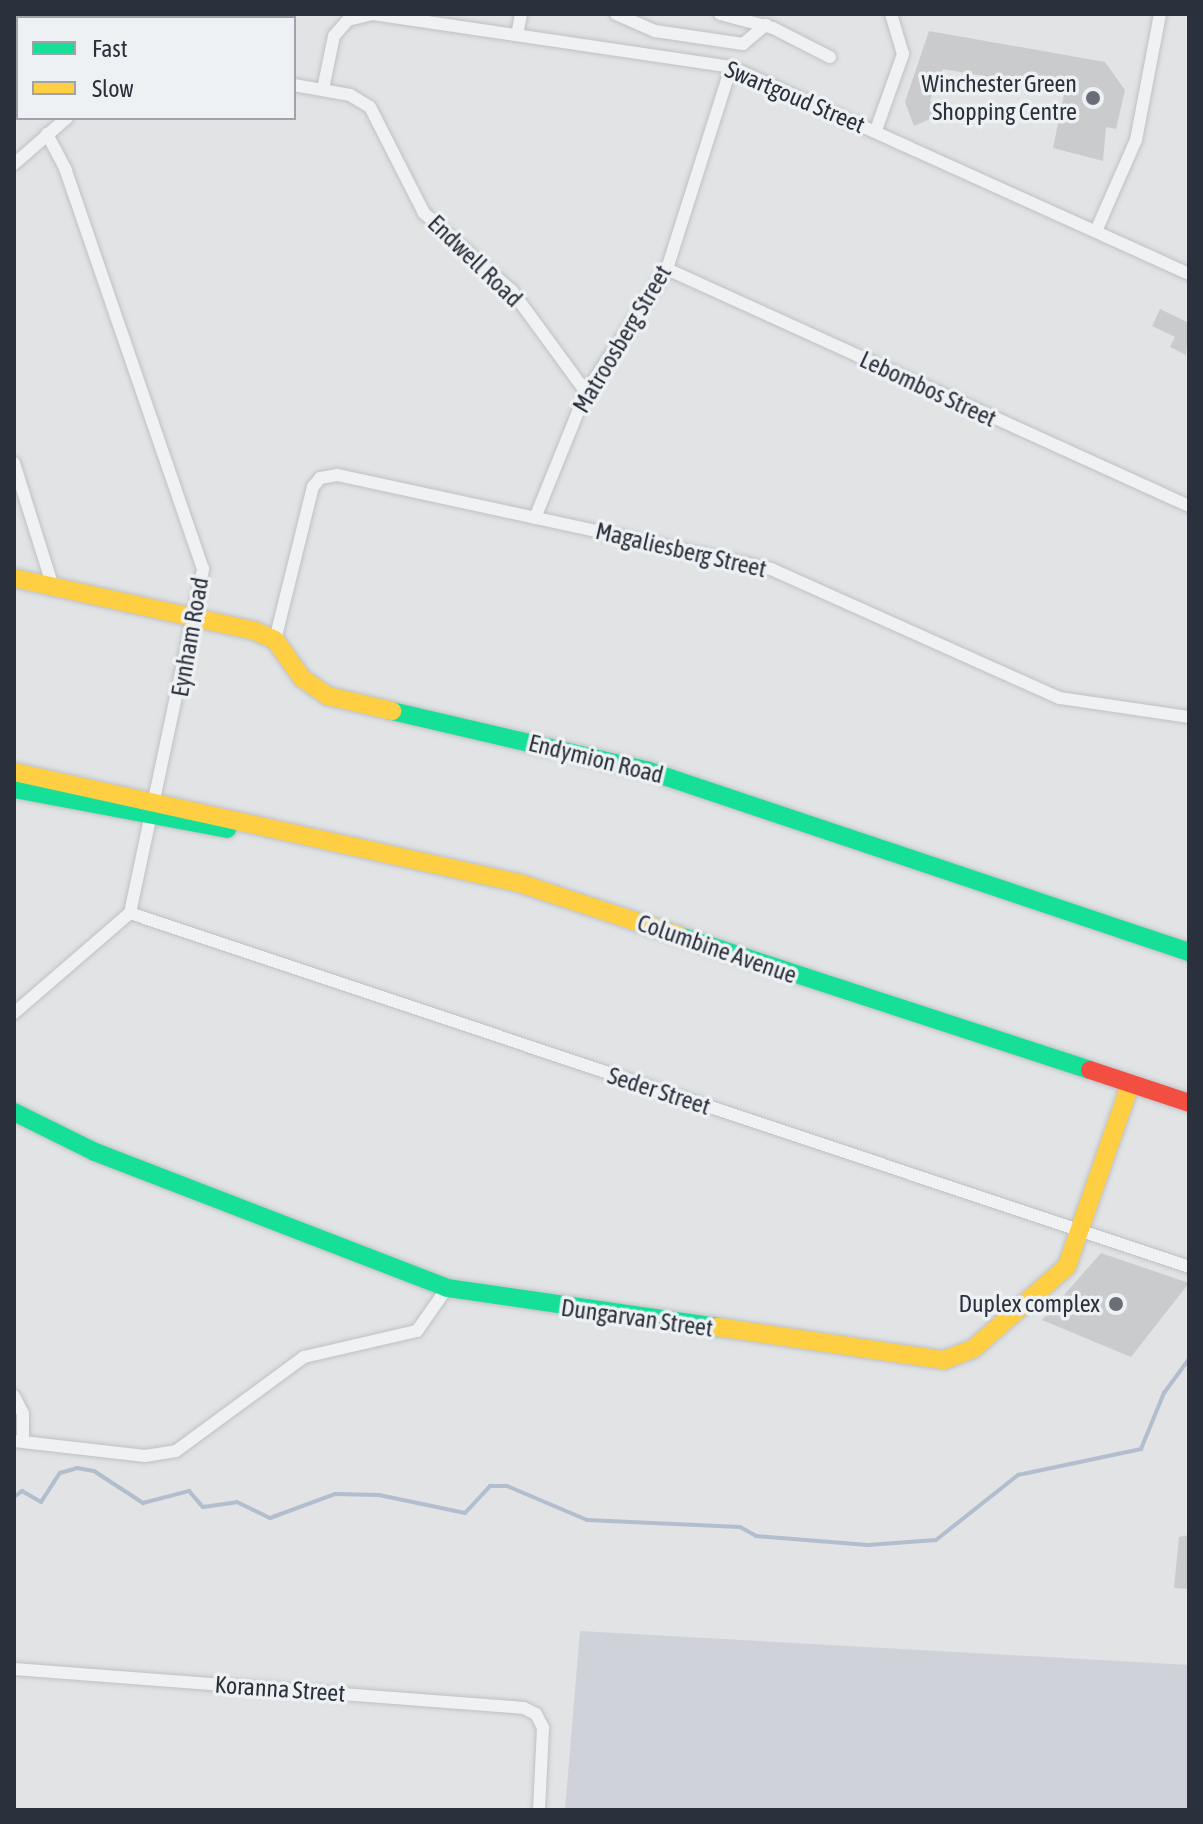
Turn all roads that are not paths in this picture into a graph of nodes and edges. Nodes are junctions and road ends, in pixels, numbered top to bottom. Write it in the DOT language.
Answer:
graph roads {
  1 [pos="373,14"];
  2 [pos="521,14"];
  3 [pos="616,14"];
  4 [pos="720,14"];
  5 [pos="891,14"];
  6 [pos="1160,14"];
  7 [pos="342,17"];
  8 [pos="766,25"];
  9 [pos="517,35"];
  10 [pos="830,57"];
  11 [pos="731,67"];
  12 [pos="296,85"];
  13 [pos="323,89"];
  14 [pos="64,120"];
  15 [pos="876,130"];
  16 [pos="47,134"];
  17 [pos="14,164"];
  18 [pos="1096,231"];
  19 [pos="667,269"];
  20 [pos="1189,274"];
  21 [pos="586,392"];
  22 [pos="14,463"];
  23 [pos="1189,506"];
  24 [pos="535,518"];
  25 [pos="14,578"];
  26 [pos="53,587"];
  27 [pos="196,616"];
  28 [pos="275,640"];
  29 [pos="1189,717"];
  30 [pos="14,772"];
  31 [pos="14,789"];
  32 [pos="155,811"];
  33 [pos="130,913"];
  34 [pos="1189,952"];
  35 [pos="14,1013"];
  36 [pos="1130,1085"];
  37 [pos="1189,1103"];
  38 [pos="14,1112"];
  39 [pos="1081,1231"];
  40 [pos="1189,1267"];
  41 [pos="447,1288"];
  42 [pos="14,1396"];
  43 [pos="19,1440"];
  44 [pos="14,1669"];
  45 [pos="539,1810"];
  1 -- 7 [label="street, Swartgoud Street"];
  1 -- 9 [label="street, Swartgoud Street"];
  2 -- 9 [label="street"];
  3 -- 8 [label="street"];
  4 -- 8 [label="street"];
  5 -- 15 [label="street"];
  6 -- 18 [label="street"];
  7 -- 13 [label="street, Swartgoud Street"];
  8 -- 10 [label="street"];
  9 -- 11 [label="street, Swartgoud Street"];
  11 -- 15 [label="street, Swartgoud Street"];
  11 -- 19 [label="street, Matroosberg Street"];
  12 -- 13 [label="street, Endwell Road"];
  13 -- 21 [label="street, Endwell Road"];
  14 -- 16 [label="street"];
  15 -- 18 [label="street, Swartgoud Street"];
  16 -- 17 [label="street"];
  16 -- 27 [label="street, Eynham Road"];
  18 -- 20 [label="street, Swartgoud Street"];
  19 -- 21 [label="street, Matroosberg Street"];
  19 -- 23 [label="street, Lebombos Street"];
  21 -- 24 [label="street, Matroosberg Street"];
  22 -- 26 [label="street"];
  24 -- 28 [label="street, Magaliesberg Street"];
  24 -- 29 [label="street, Magaliesberg Street"];
  25 -- 26 [label="street"];
  26 -- 27 [label="street"];
  27 -- 28 [label="street"];
  27 -- 32 [label="street, Eynham Road"];
  28 -- 34 [label="street, Endymion Road"];
  30 -- 32 [label="street, Columbine Avenue"];
  31 -- 32 [label="street, Columbine Avenue"];
  32 -- 33 [label="street, Eynham Road"];
  32 -- 36 [label="street, Columbine Avenue"];
  33 -- 35 [label="street"];
  33 -- 39 [label="street, Seder Street"];
  36 -- 37 [label="street, Columbine Avenue"];
  36 -- 39 [label="street, Dungarvan Street"];
  38 -- 41 [label="street, Dungarvan Street"];
  39 -- 40 [label="street, Seder Street"];
  39 -- 41 [label="street, Dungarvan Street"];
  41 -- 43 [label="street"];
  42 -- 43 [label="street"];
  44 -- 45 [label="street, Koranna Street"];
}
